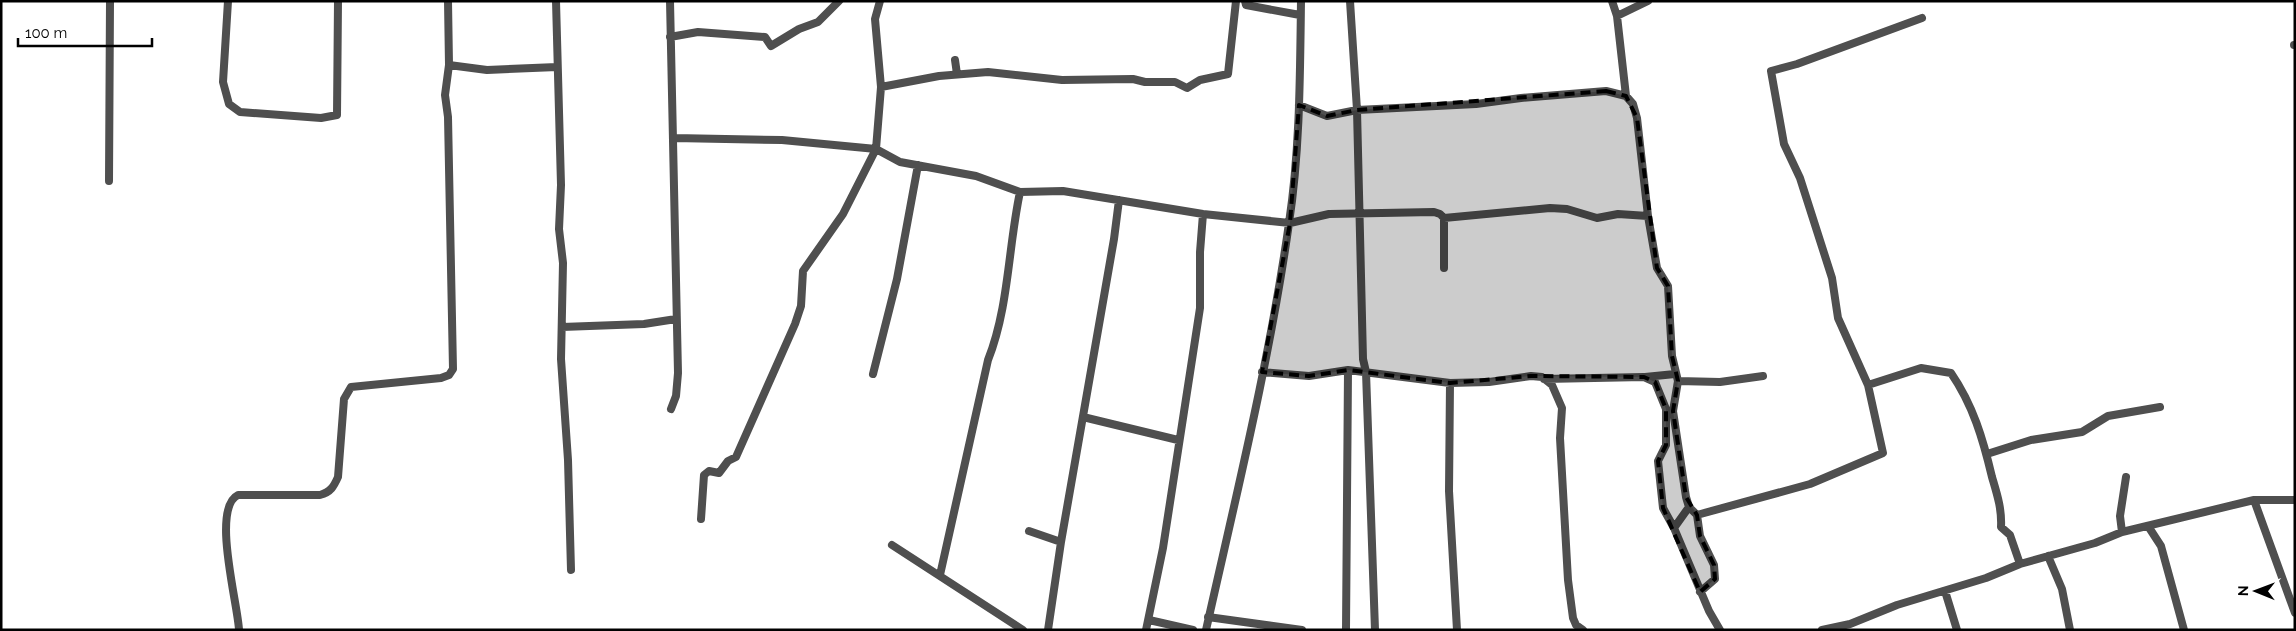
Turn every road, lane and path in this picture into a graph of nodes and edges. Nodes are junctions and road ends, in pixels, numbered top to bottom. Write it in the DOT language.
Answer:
graph roads {
  1 [pos="110,1"];
  2 [pos="228,1"];
  3 [pos="338,1"];
  4 [pos="448,1"];
  5 [pos="556,1"];
  6 [pos="670,1"];
  7 [pos="839,1"];
  8 [pos="880,1"];
  9 [pos="1236,1"];
  10 [pos="1245,1"];
  11 [pos="1350,1"];
  12 [pos="1612,1"];
  13 [pos="1648,1"];
  14 [pos="1303,2"];
  15 [pos="1300,14"];
  16 [pos="1617,16"];
  17 [pos="1922,18"];
  18 [pos="670,37"];
  19 [pos="955,60"];
  20 [pos="450,65"];
  21 [pos="557,67"];
  22 [pos="957,74"];
  23 [pos="881,87"];
  24 [pos="1626,96"];
  25 [pos="1299,105"];
  26 [pos="1358,110"];
  27 [pos="674,138"];
  28 [pos="876,149"];
  29 [pos="918,165"];
  30 [pos="109,181"];
  31 [pos="1020,192"];
  32 [pos="1119,200"];
  33 [pos="1203,214"];
  34 [pos="1360,215"];
  35 [pos="1648,216"];
  36 [pos="1444,218"];
  37 [pos="1290,223"];
  38 [pos="1444,268"];
  39 [pos="676,319"];
  40 [pos="562,327"];
  41 [pos="1348,370"];
  42 [pos="1262,372"];
  43 [pos="1366,372"];
  44 [pos="872,374"];
  45 [pos="1763,376"];
  46 [pos="1644,377"];
  47 [pos="1677,377"];
  48 [pos="1544,379"];
  49 [pos="1450,382"];
  50 [pos="1868,385"];
  51 [pos="2160,407"];
  52 [pos="671,409"];
  53 [pos="1083,417"];
  54 [pos="1178,440"];
  55 [pos="1987,454"];
  56 [pos="2126,477"];
  57 [pos="2254,500"];
  58 [pos="2295,500"];
  59 [pos="1689,507"];
  60 [pos="1697,515"];
  61 [pos="701,519"];
  62 [pos="2148,526"];
  63 [pos="1674,528"];
  64 [pos="1029,531"];
  65 [pos="2122,532"];
  66 [pos="1061,542"];
  67 [pos="892,544"];
  68 [pos="2048,556"];
  69 [pos="2020,564"];
  70 [pos="572,570"];
  71 [pos="940,575"];
  72 [pos="1945,591"];
  73 [pos="1700,592"];
  74 [pos="2295,613"];
  75 [pos="1208,617"];
  76 [pos="1149,620"];
  77 [pos="239,630"];
  78 [pos="1023,630"];
  79 [pos="1048,630"];
  80 [pos="1146,630"];
  81 [pos="1192,630"];
  82 [pos="1206,630"];
  83 [pos="1302,630"];
  84 [pos="1346,630"];
  85 [pos="1375,630"];
  86 [pos="1456,630"];
  87 [pos="1583,630"];
  88 [pos="1720,630"];
  89 [pos="1822,630"];
  90 [pos="1957,630"];
  91 [pos="2070,630"];
  92 [pos="2184,630"];
  1 -- 30 [label="street"];
  2 -- 3 [label="street"];
  4 -- 20 [label="street"];
  5 -- 21 [label="street"];
  6 -- 18 [label="street"];
  7 -- 18 [label="street"];
  8 -- 23 [label="street"];
  9 -- 22 [label="street"];
  10 -- 15 [label="street"];
  11 -- 26 [label="street"];
  12 -- 16 [label="street"];
  13 -- 16 [label="street"];
  14 -- 15 [label="street"];
  15 -- 25 [label="street"];
  16 -- 24 [label="street"];
  17 -- 50 [label="street"];
  18 -- 27 [label="street"];
  19 -- 22 [label="street"];
  20 -- 21 [label="street"];
  20 -- 77 [label="street"];
  21 -- 40 [label="street"];
  22 -- 23 [label="street"];
  23 -- 28 [label="street"];
  24 -- 26 [label="street"];
  24 -- 35 [label="street"];
  25 -- 26 [label="street"];
  25 -- 37 [label="street"];
  26 -- 34 [label="street"];
  27 -- 28 [label="street"];
  27 -- 39 [label="street"];
  28 -- 29 [label="street"];
  28 -- 61 [label="street"];
  29 -- 31 [label="street"];
  29 -- 44 [label="street"];
  31 -- 32 [label="street"];
  31 -- 71 [label="street"];
  32 -- 33 [label="street"];
  32 -- 53 [label="street"];
  33 -- 37 [label="street"];
  33 -- 54 [label="street"];
  34 -- 36 [label="street"];
  34 -- 37 [label="street"];
  34 -- 43 [label="street"];
  35 -- 36 [label="street"];
  35 -- 47 [label="street"];
  36 -- 38 [label="street"];
  37 -- 42 [label="street"];
  39 -- 40 [label="street"];
  39 -- 52 [label="street"];
  40 -- 70 [label="street"];
  41 -- 42 [label="street"];
  41 -- 43 [label="street"];
  41 -- 84 [label="street"];
  42 -- 75 [label="street"];
  43 -- 49 [label="street"];
  43 -- 85 [label="street"];
  45 -- 47 [label="street"];
  46 -- 47 [label="street"];
  46 -- 48 [label="street"];
  46 -- 63 [label="street"];
  47 -- 59 [label="street"];
  48 -- 49 [label="street"];
  48 -- 87 [label="street"];
  49 -- 86 [label="street"];
  50 -- 55 [label="street"];
  50 -- 60 [label="street"];
  51 -- 55 [label="street"];
  53 -- 54 [label="street"];
  53 -- 66 [label="street"];
  54 -- 76 [label="street"];
  55 -- 69 [label="street"];
  56 -- 65 [label="street"];
  57 -- 58 [label="street"];
  57 -- 62 [label="street"];
  57 -- 74 [label="street"];
  59 -- 60 [label="street"];
  59 -- 63 [label="street"];
  60 -- 73 [label="street"];
  62 -- 65 [label="street"];
  62 -- 92 [label="street"];
  63 -- 73 [label="street"];
  64 -- 66 [label="street"];
  65 -- 68 [label="street"];
  66 -- 79 [label="street"];
  67 -- 71 [label="street"];
  68 -- 69 [label="street"];
  68 -- 91 [label="street"];
  69 -- 72 [label="street"];
  71 -- 78 [label="street"];
  72 -- 89 [label="street"];
  72 -- 90 [label="street"];
  73 -- 88 [label="street"];
  75 -- 82 [label="street"];
  75 -- 83 [label="street"];
  76 -- 80 [label="street"];
  76 -- 81 [label="street"];
}
